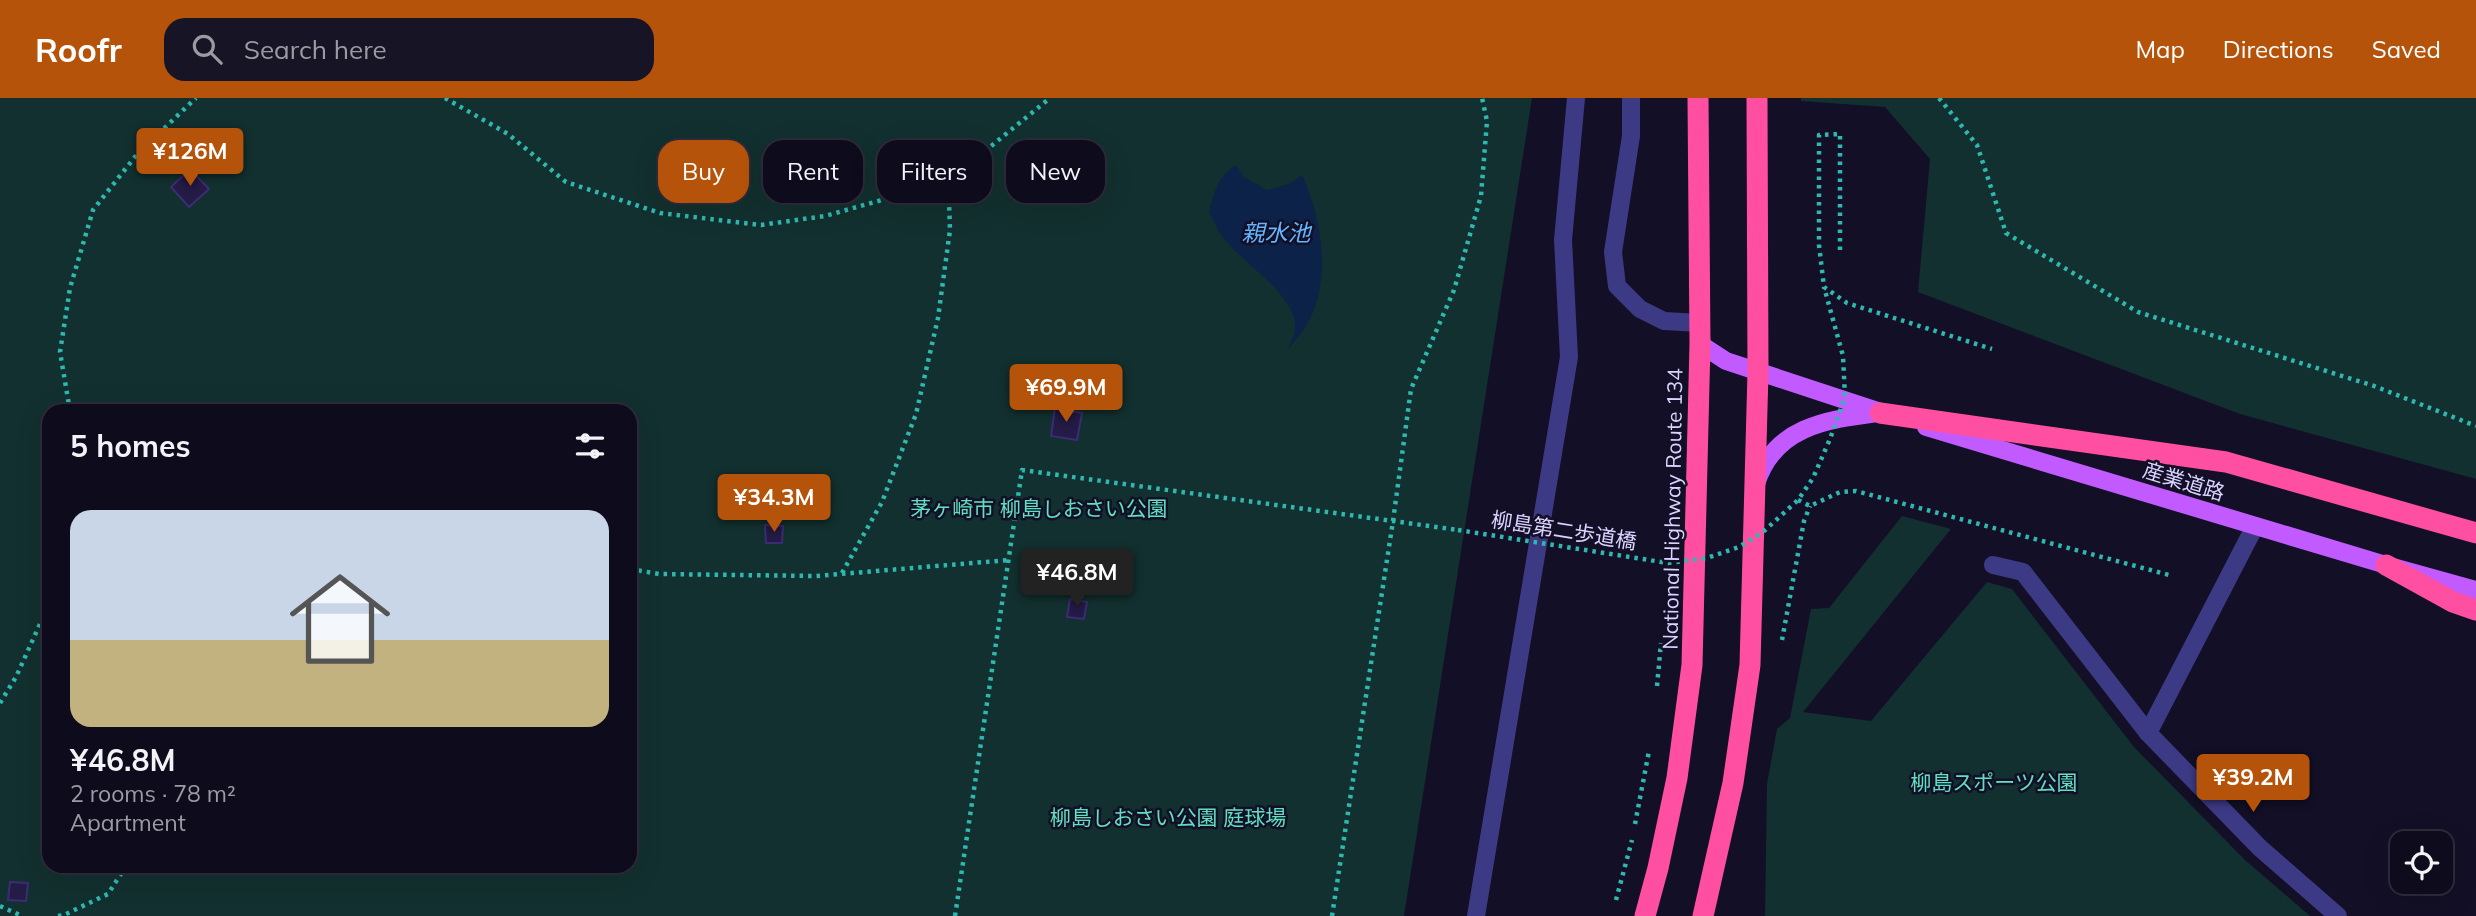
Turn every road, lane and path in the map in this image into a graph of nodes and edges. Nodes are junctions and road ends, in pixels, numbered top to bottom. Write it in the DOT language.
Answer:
graph roads {
  1 [pos="196,98"];
  2 [pos="445,98"];
  3 [pos="1050,98"];
  4 [pos="1482,98"];
  5 [pos="1576,98"];
  6 [pos="1631,98"];
  7 [pos="1698,98"];
  8 [pos="1757,98"];
  9 [pos="1939,98"];
  10 [pos="992,145"];
  11 [pos="877,201"];
  12 [pos="949,203"];
  13 [pos="1840,250"];
  14 [pos="1824,287"];
  15 [pos="1700,334"];
  16 [pos="1992,349"];
  17 [pos="1758,372"];
  18 [pos="69,404"];
  19 [pos="1880,413"];
  20 [pos="2476,426"];
  21 [pos="1755,488"];
  22 [pos="1798,500"];
  23 [pos="1810,506"];
  24 [pos="1393,521"];
  25 [pos="2255,526"];
  26 [pos="2476,533"];
  27 [pos="1009,560"];
  28 [pos="1668,563"];
  29 [pos="1993,565"];
  30 [pos="2386,565"];
  31 [pos="637,570"];
  32 [pos="842,573"];
  33 [pos="2169,575"];
  34 [pos="1667,576"];
  35 [pos="2476,590"];
  36 [pos="2476,610"];
  37 [pos="42,619"];
  38 [pos="1661,641"];
  39 [pos="1781,644"];
  40 [pos="1657,694"];
  41 [pos="0,703"];
  42 [pos="2148,733"];
  43 [pos="1650,740"];
  44 [pos="122,873"];
  45 [pos="1616,900"];
  46 [pos="0,906"];
  47 [pos="22,916"];
  48 [pos="58,916"];
  49 [pos="955,916"];
  50 [pos="1332,916"];
  51 [pos="1476,916"];
  52 [pos="1645,916"];
  53 [pos="1703,916"];
  54 [pos="2338,916"];
  1 -- 18 [label="path"];
  2 -- 11 [label="path"];
  3 -- 10 [label="path"];
  4 -- 24 [label="path"];
  5 -- 51 [label="street"];
  6 -- 15 [label="street"];
  7 -- 15 [label="highway, National Highway Route 134"];
  8 -- 17 [label="highway"];
  9 -- 20 [label="path"];
  12 -- 32 [label="path"];
  13 -- 14 [label="path, 柳島第二歩道橋"];
  14 -- 16 [label="path"];
  14 -- 22 [label="path, 柳島第二歩道橋, bridge"];
  15 -- 17 [label="main road, 産業道路"];
  15 -- 52 [label="highway, National Highway Route 134"];
  17 -- 19 [label="main road, 産業道路"];
  17 -- 21 [label="highway"];
  19 -- 21 [label="main road, 産業道路"];
  19 -- 25 [label="main road, 産業道路"];
  19 -- 26 [label="highway"];
  21 -- 53 [label="highway"];
  22 -- 23 [label="path"];
  22 -- 28 [label="path, 柳島第二歩道橋, bridge"];
  23 -- 33 [label="path"];
  23 -- 39 [label="path"];
  24 -- 27 [label="path, 柳島第二歩道橋"];
  24 -- 28 [label="path, 柳島第二歩道橋, bridge"];
  24 -- 50 [label="path"];
  25 -- 30 [label="main road, 産業道路"];
  25 -- 42 [label="street"];
  27 -- 32 [label="path"];
  27 -- 49 [label="path"];
  28 -- 34 [label="path"];
  29 -- 42 [label="street"];
  30 -- 35 [label="main road, 産業道路"];
  30 -- 36 [label="highway"];
  31 -- 32 [label="path"];
  37 -- 41 [label="path"];
  38 -- 40 [label="path"];
  42 -- 54 [label="street"];
  43 -- 45 [label="path"];
  44 -- 48 [label="path"];
  46 -- 47 [label="path"];
}
